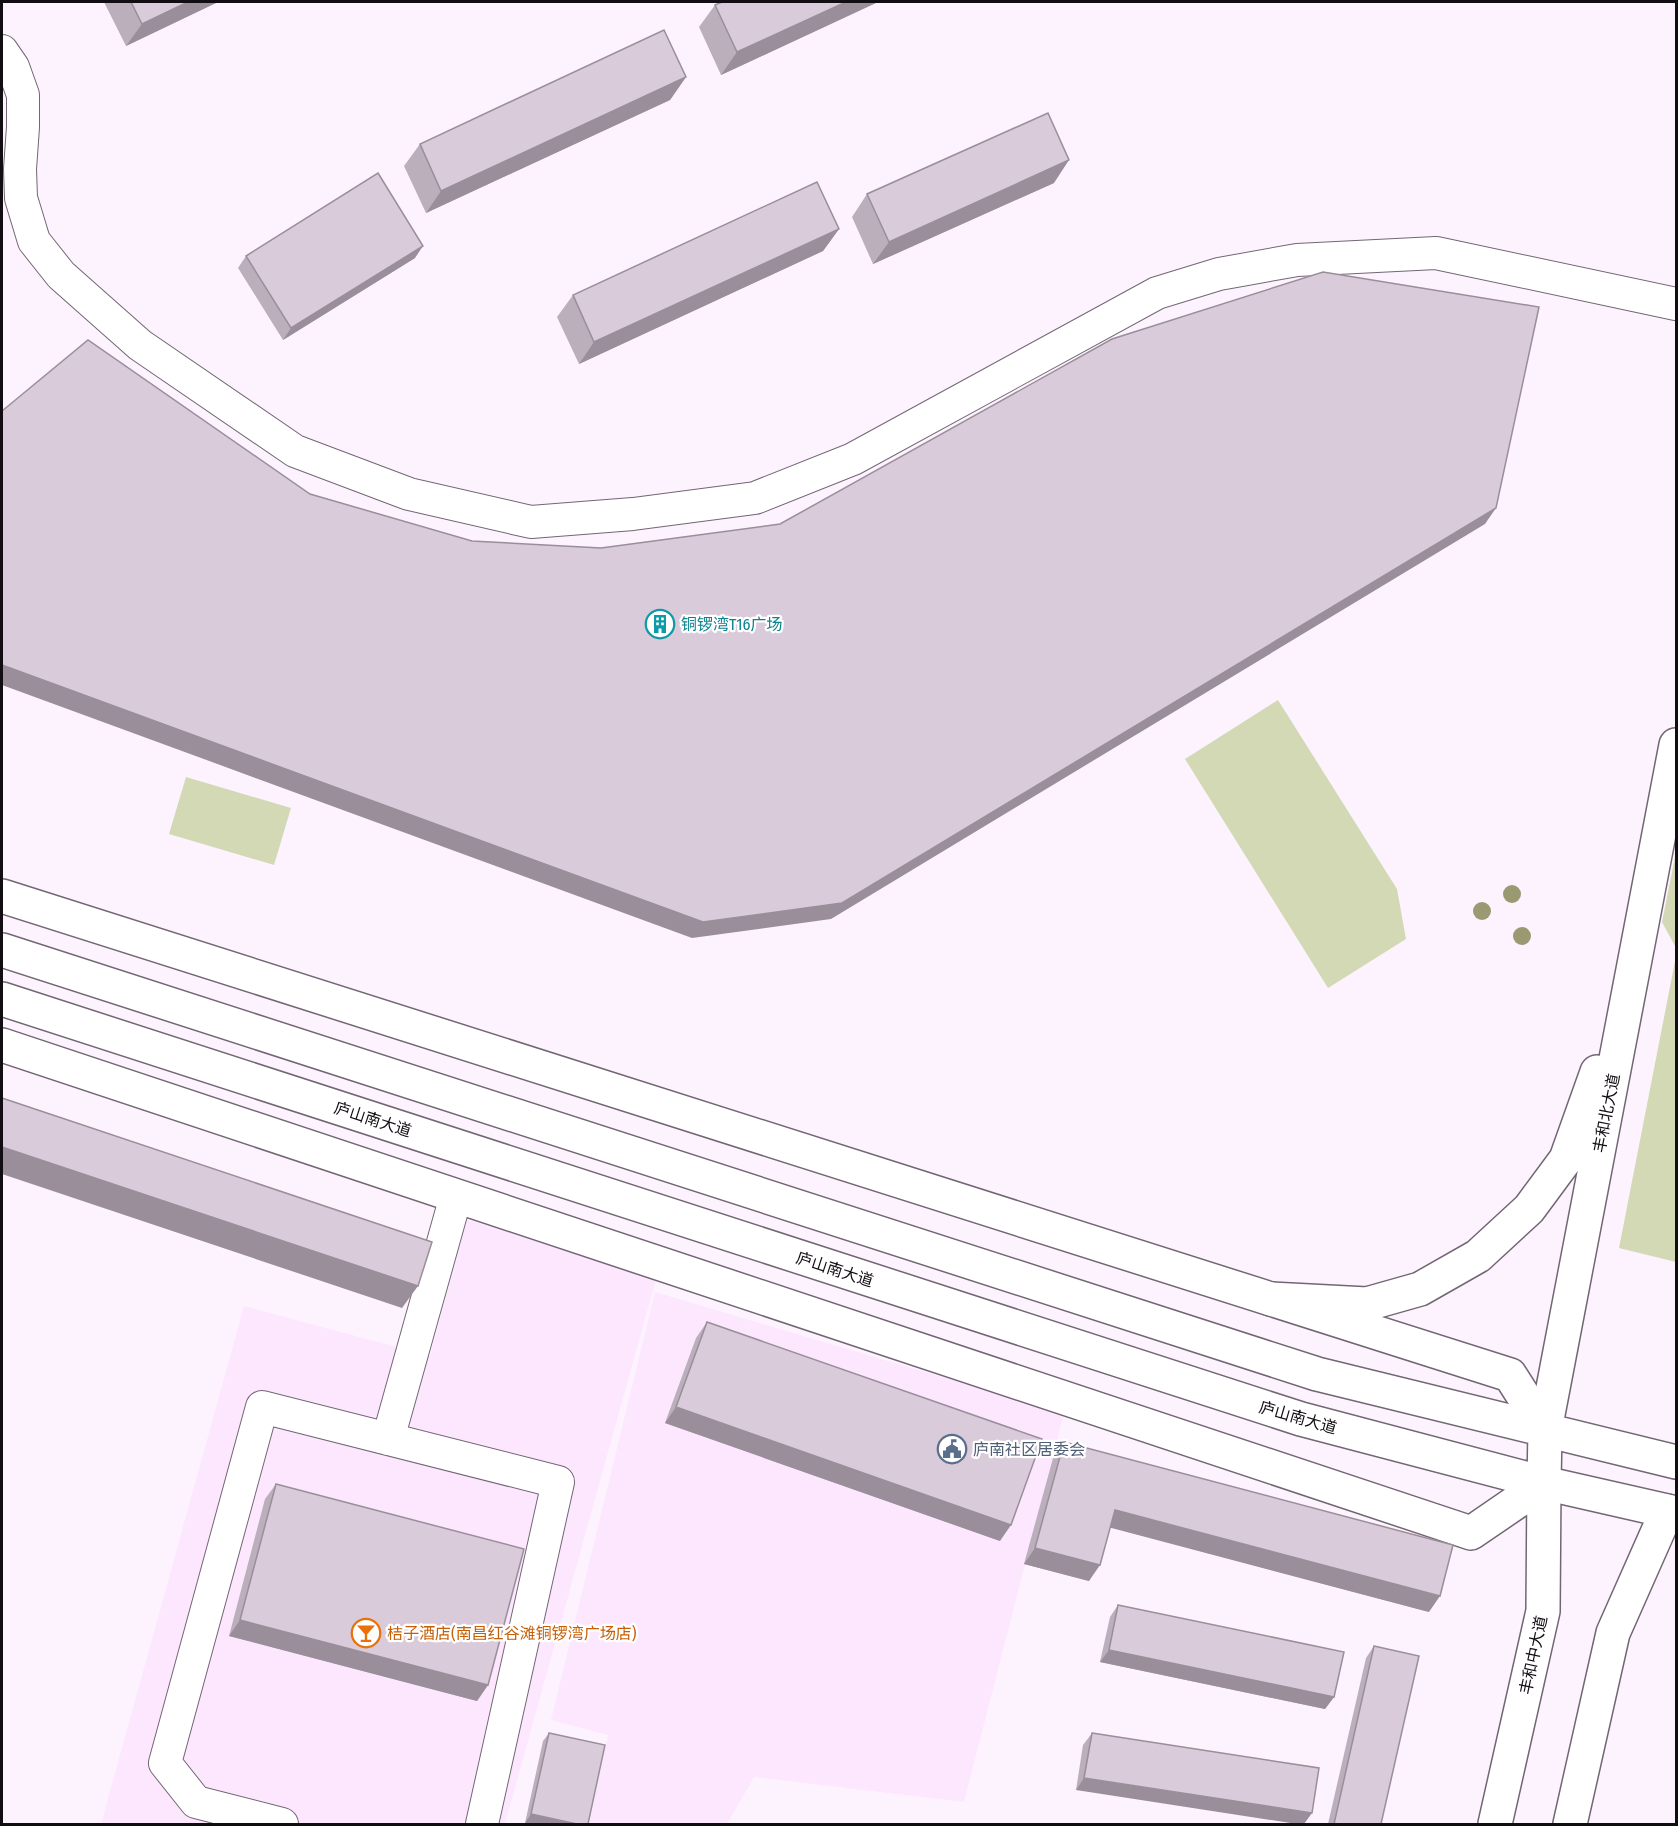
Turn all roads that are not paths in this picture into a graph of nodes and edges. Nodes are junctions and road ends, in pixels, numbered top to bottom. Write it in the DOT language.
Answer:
graph roads {
  1 [pos="2,51"];
  2 [pos="1677,304"];
  3 [pos="1677,745"];
  4 [pos="2,896"];
  5 [pos="2,950"];
  6 [pos="1632,977"];
  7 [pos="2,999"];
  8 [pos="2,1045"];
  9 [pos="456,1196"];
  10 [pos="1271,1299"];
  11 [pos="1545,1430"];
  12 [pos="388,1439"];
  13 [pos="1677,1462"];
  14 [pos="1544,1482"];
  15 [pos="1673,1504"];
  16 [pos="282,1824"];
  17 [pos="482,1824"];
  18 [pos="1496,1824"];
  19 [pos="1570,1824"];
  1 -- 2 [label="street"];
  3 -- 6 [label="main road, 丰和北大道"];
  4 -- 10 [label="main road"];
  5 -- 11 [label="main road"];
  6 -- 10 [label="main road"];
  6 -- 11 [label="main road, 丰和北大道"];
  7 -- 14 [label="main road, 庐山南大道"];
  8 -- 9 [label="main road"];
  9 -- 12 [label="street"];
  9 -- 14 [label="main road"];
  10 -- 11 [label="main road"];
  11 -- 13 [label="main road"];
  11 -- 14 [label="main road, 丰和北大道"];
  12 -- 16 [label="street"];
  12 -- 17 [label="street"];
  14 -- 15 [label="main road, 庐山南大道"];
  14 -- 18 [label="main road, 丰和中大道"];
  15 -- 19 [label="main road"];
}
